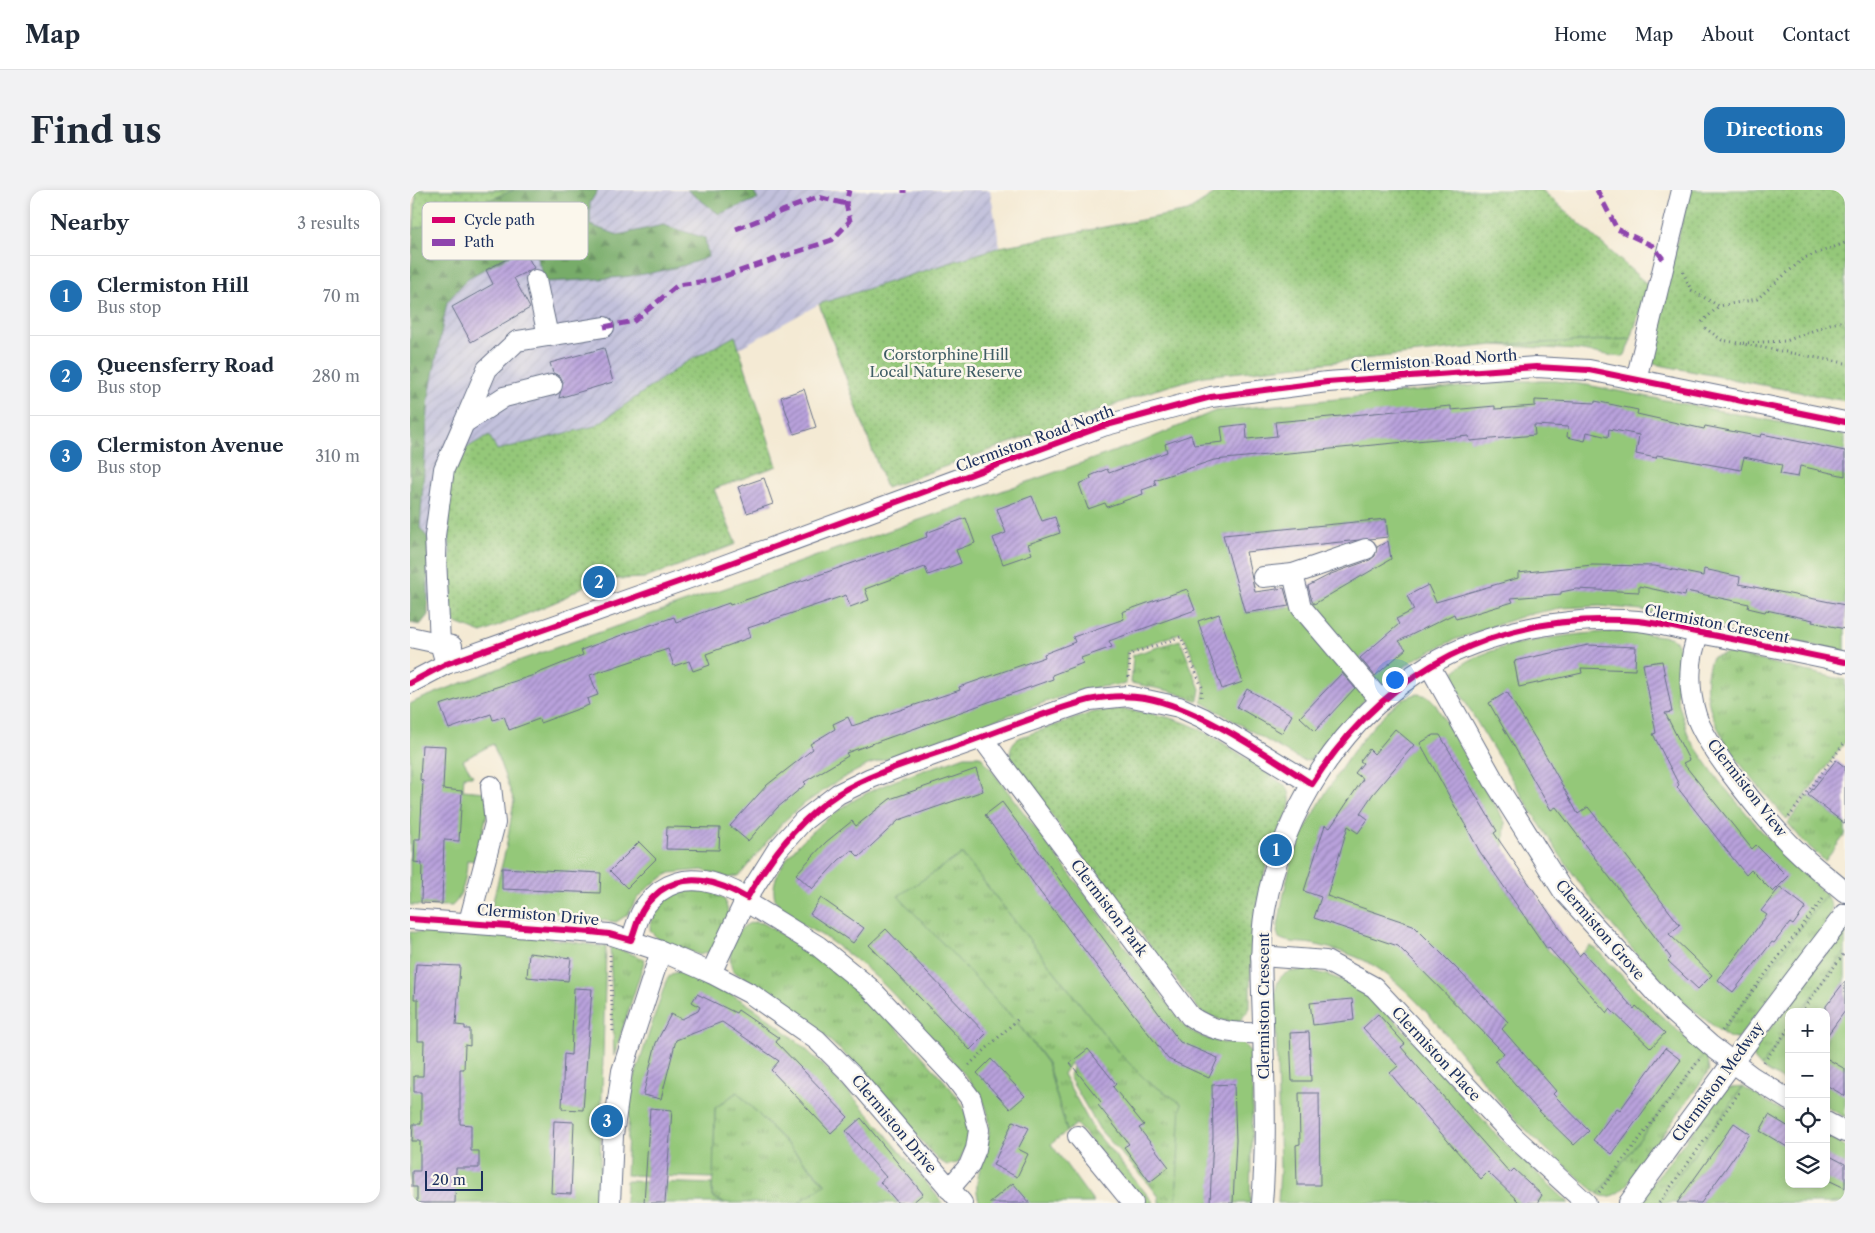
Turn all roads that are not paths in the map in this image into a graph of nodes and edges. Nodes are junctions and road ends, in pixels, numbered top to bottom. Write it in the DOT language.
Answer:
graph roads {
  1 [pos="1682,190"];
  2 [pos="536,280"];
  3 [pos="604,328"];
  4 [pos="548,336"];
  5 [pos="1636,380"];
  6 [pos="552,385"];
  7 [pos="1845,422"];
  8 [pos="464,423"];
  9 [pos="1366,549"];
  10 [pos="1293,574"];
  11 [pos="1263,577"];
  12 [pos="1699,633"];
  13 [pos="410,637"];
  14 [pos="440,643"];
  15 [pos="489,649"];
  16 [pos="1845,662"];
  17 [pos="446,664"];
  18 [pos="410,665"];
  19 [pos="1429,665"];
  20 [pos="410,683"];
  21 [pos="1381,701"];
  22 [pos="982,738"];
  23 [pos="1312,784"];
  24 [pos="491,786"];
  25 [pos="1845,892"];
  26 [pos="746,899"];
  27 [pos="1845,914"];
  28 [pos="410,919"];
  29 [pos="469,922"];
  30 [pos="631,940"];
  31 [pos="661,951"];
  32 [pos="1261,956"];
  33 [pos="710,973"];
  34 [pos="1263,1033"];
  35 [pos="1732,1061"];
  36 [pos="1786,1098"];
  37 [pos="1830,1124"];
  38 [pos="1845,1132"];
  39 [pos="1078,1136"];
  40 [pos="955,1196"];
  41 [pos="610,1203"];
  42 [pos="1133,1203"];
  43 [pos="1262,1203"];
  44 [pos="1586,1203"];
  45 [pos="1629,1203"];
  1 -- 5 [label="street"];
  2 -- 4 [label="street"];
  3 -- 4 [label="street"];
  4 -- 8 [label="street"];
  5 -- 7 [label="street, Clermiston Road North"];
  5 -- 15 [label="street, Clermiston Road North"];
  6 -- 8 [label="street"];
  8 -- 14 [label="street"];
  9 -- 10 [label="street"];
  10 -- 11 [label="street"];
  10 -- 21 [label="street"];
  12 -- 16 [label="street, Clermiston Crescent"];
  12 -- 19 [label="street, Clermiston Crescent"];
  12 -- 25 [label="street, Clermiston View"];
  13 -- 14 [label="street, Clermiston Road North"];
  14 -- 15 [label="street, Clermiston Road North"];
  14 -- 17 [label="street"];
  15 -- 17 [label="street, Clermiston Road North"];
  17 -- 18 [label="street, Clermiston Road North"];
  17 -- 20 [label="street, Clermiston Road North"];
  19 -- 21 [label="street, Clermiston Crescent"];
  19 -- 35 [label="street, Clermiston Grove"];
  21 -- 23 [label="street, Clermiston Crescent"];
  22 -- 23 [label="street"];
  22 -- 26 [label="street"];
  22 -- 34 [label="street, Clermiston Park"];
  23 -- 32 [label="street, Clermiston Crescent"];
  24 -- 29 [label="street"];
  26 -- 30 [label="street, Clermiston Drive"];
  26 -- 33 [label="street"];
  26 -- 40 [label="street, Clermiston Drive"];
  27 -- 35 [label="street, Clermiston Medway"];
  28 -- 29 [label="street, Clermiston Drive"];
  29 -- 30 [label="street, Clermiston Drive"];
  30 -- 31 [label="street, Clermiston Drive"];
  31 -- 33 [label="street, Clermiston Drive"];
  31 -- 41 [label="street"];
  32 -- 34 [label="street, Clermiston Crescent"];
  32 -- 44 [label="street, Clermiston Place"];
  33 -- 40 [label="street, Clermiston Drive"];
  34 -- 43 [label="street, Clermiston Crescent"];
  35 -- 36 [label="street, Clermiston Grove"];
  35 -- 45 [label="street, Clermiston Medway"];
  37 -- 38 [label="street"];
  39 -- 42 [label="street"];
}
